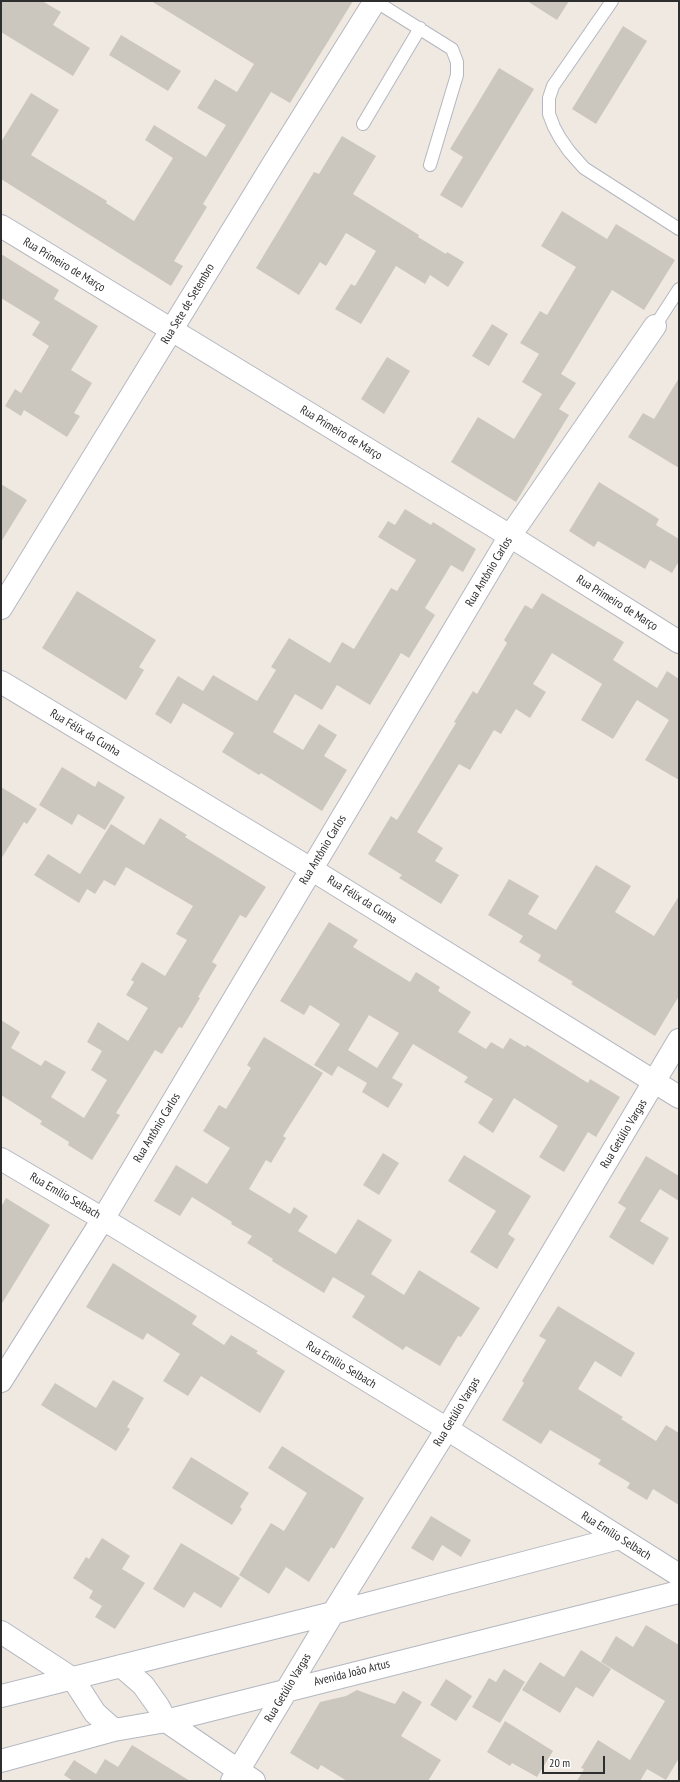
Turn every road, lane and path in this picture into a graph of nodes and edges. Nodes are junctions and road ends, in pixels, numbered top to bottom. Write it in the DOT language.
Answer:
graph roads {
  1 [pos="375,1"];
  2 [pos="612,1"];
  3 [pos="420,28"];
  4 [pos="363,124"];
  5 [pos="430,165"];
  6 [pos="1,226"];
  7 [pos="679,229"];
  8 [pos="679,289"];
  9 [pos="655,326"];
  10 [pos="172,330"];
  11 [pos="510,536"];
  12 [pos="1,608"];
  13 [pos="679,642"];
  14 [pos="1,682"];
  15 [pos="311,869"];
  16 [pos="679,1040"];
  17 [pos="655,1082"];
  18 [pos="679,1097"];
  19 [pos="1,1159"];
  20 [pos="103,1219"];
  21 [pos="1,1381"];
  22 [pos="446,1429"];
  23 [pos="619,1538"];
  24 [pos="679,1575"];
  25 [pos="679,1592"];
  26 [pos="332,1613"];
  27 [pos="1,1632"];
  28 [pos="121,1666"];
  29 [pos="73,1679"];
  30 [pos="288,1689"];
  31 [pos="1,1696"];
  32 [pos="166,1721"];
  33 [pos="114,1730"];
  34 [pos="1,1761"];
  35 [pos="241,1778"];
  1 -- 3 [label="lane"];
  1 -- 10 [label="street, Rua Sete de Setembro"];
  2 -- 7 [label="lane"];
  3 -- 4 [label="lane"];
  3 -- 5 [label="lane"];
  6 -- 10 [label="street, Rua Primeiro de Março"];
  8 -- 9 [label="lane"];
  9 -- 11 [label="street, Rua Antônio Carlos"];
  10 -- 11 [label="street, Rua Primeiro de Março"];
  10 -- 12 [label="street, Rua Sete de Setembro"];
  11 -- 13 [label="street, Rua Primeiro de Março"];
  11 -- 15 [label="street, Rua Antônio Carlos"];
  14 -- 15 [label="street, Rua Félix da Cunha"];
  15 -- 17 [label="street, Rua Félix da Cunha"];
  15 -- 20 [label="street, Rua Antônio Carlos"];
  16 -- 17 [label="street, Rua Getúlio Vargas"];
  17 -- 18 [label="street, Rua Félix da Cunha"];
  17 -- 22 [label="street, Rua Getúlio Vargas"];
  19 -- 20 [label="street, Rua Emílio Selbach"];
  20 -- 21 [label="street, Rua Antônio Carlos"];
  20 -- 22 [label="street, Rua Emílio Selbach"];
  22 -- 23 [label="street, Rua Emílio Selbach"];
  22 -- 26 [label="street, Rua Getúlio Vargas"];
  23 -- 24 [label="street, Rua Emílio Selbach"];
  23 -- 26 [label="street"];
  25 -- 30 [label="street, Avenida João Artus"];
  26 -- 28 [label="street"];
  26 -- 30 [label="street, Rua Getúlio Vargas"];
  27 -- 29 [label="street"];
  28 -- 29 [label="street"];
  28 -- 32 [label="street"];
  29 -- 31 [label="street"];
  29 -- 33 [label="street"];
  30 -- 32 [label="street, Avenida João Artus"];
  30 -- 35 [label="street, Rua Getúlio Vargas"];
  32 -- 33 [label="street, Avenida João Artus"];
  32 -- 35 [label="street"];
  33 -- 34 [label="street, Avenida João Artus"];
}
